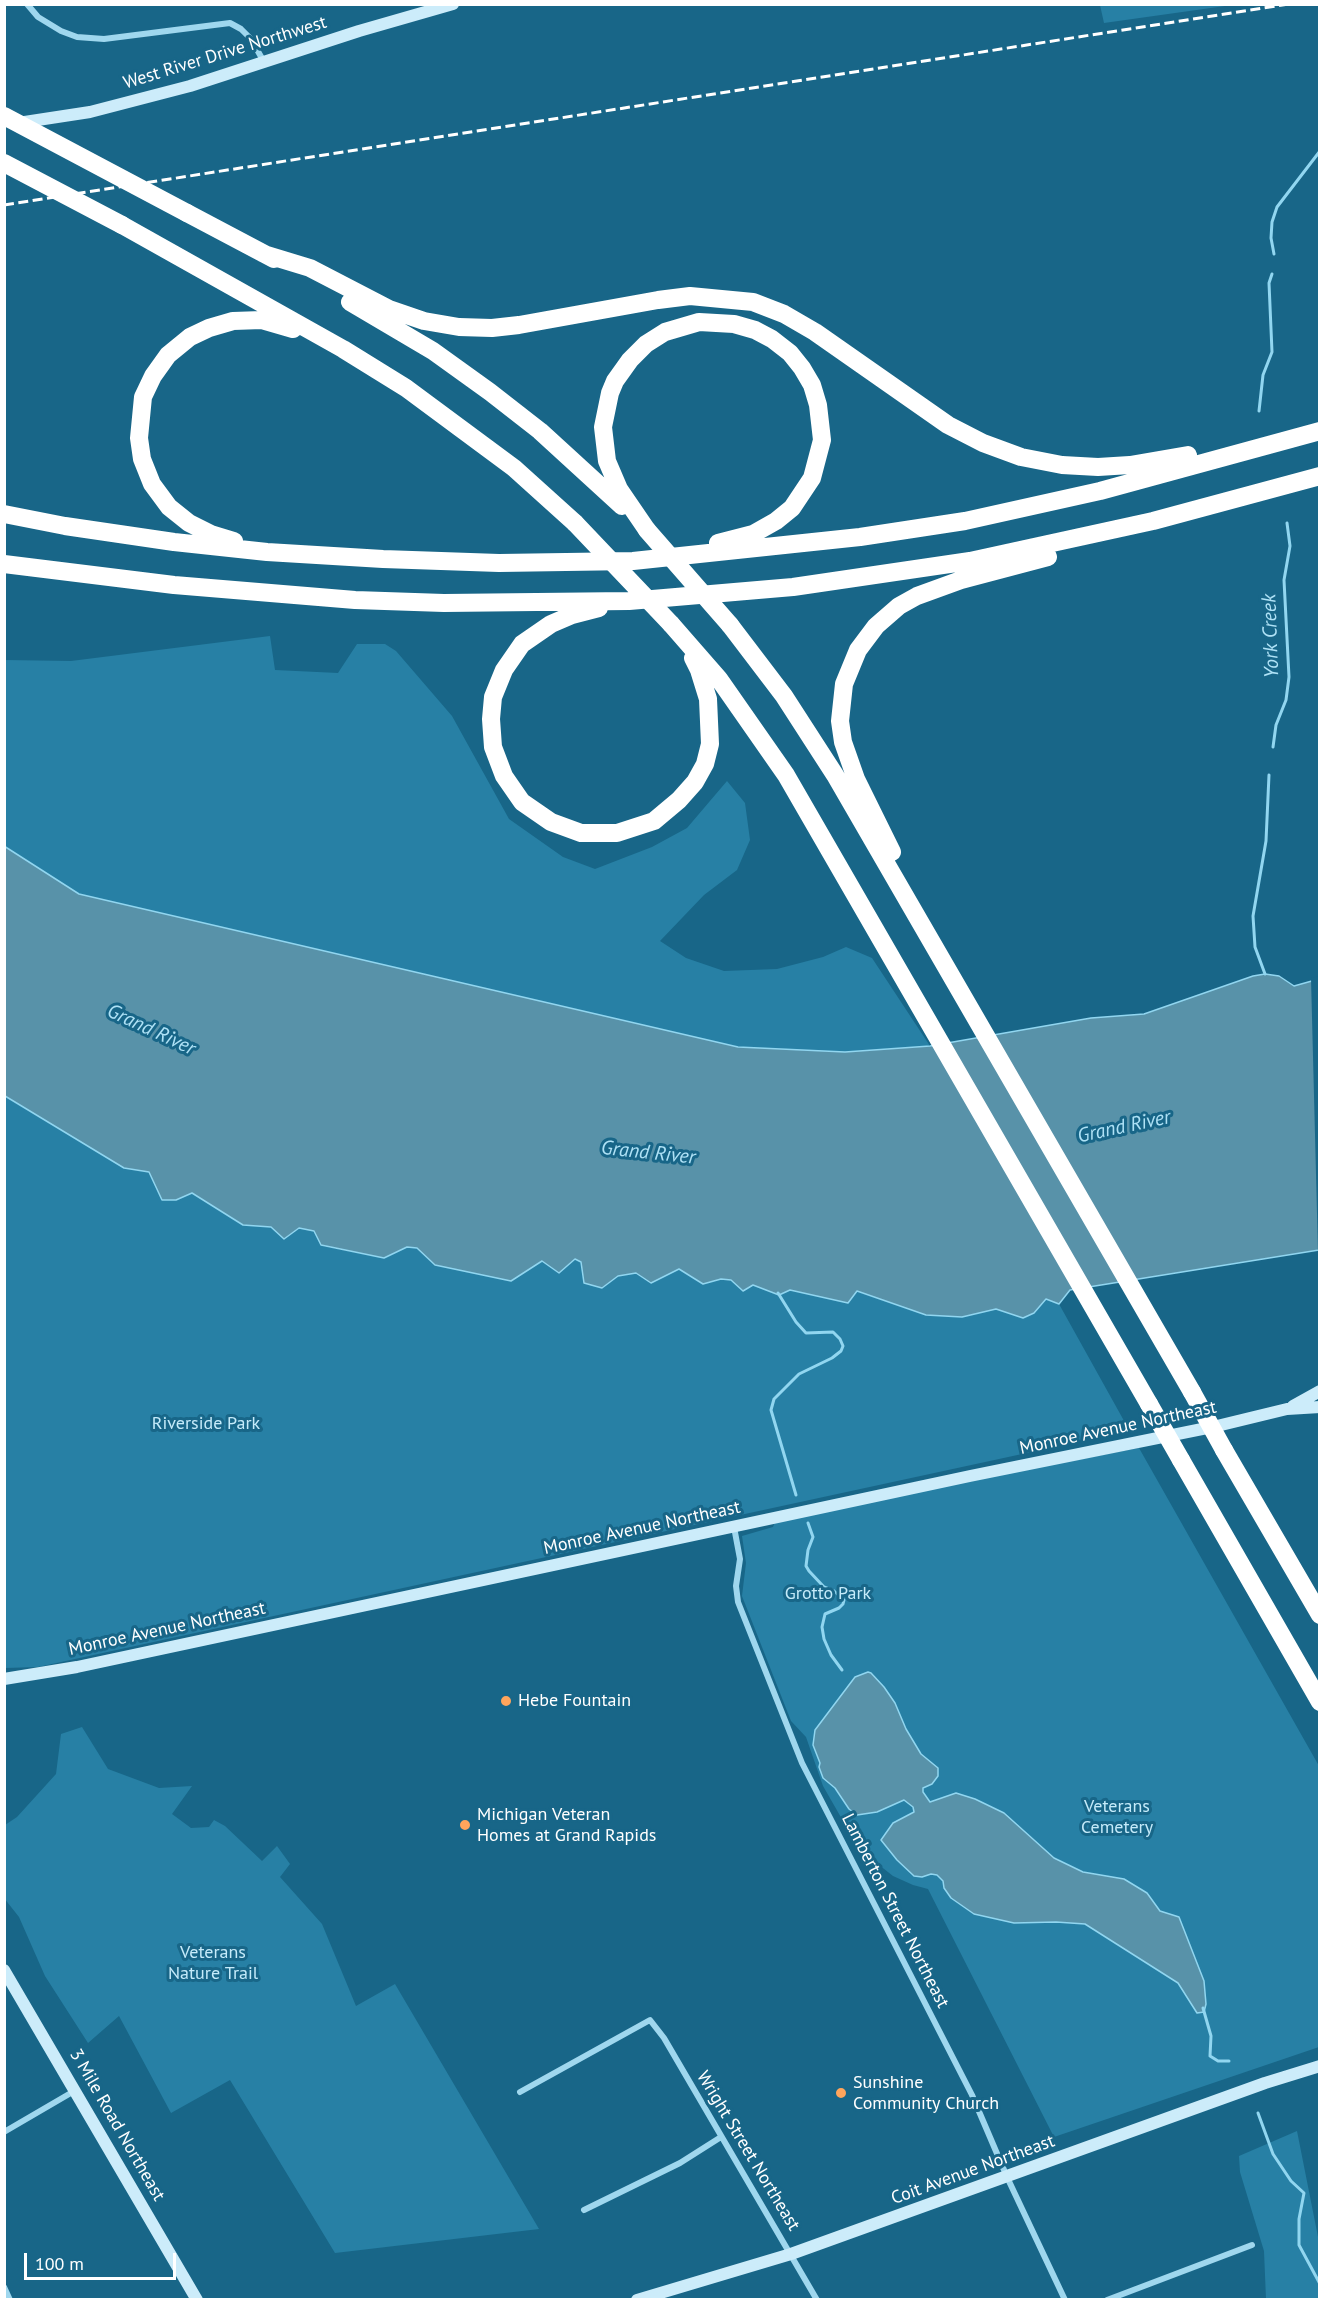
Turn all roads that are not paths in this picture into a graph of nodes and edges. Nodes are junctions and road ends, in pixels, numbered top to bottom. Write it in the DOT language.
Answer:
graph roads {
  1 [pos="27,4"];
  2 [pos="453,4"];
  3 [pos="264,63"];
  4 [pos="4,116"];
  5 [pos="4,125"];
  6 [pos="4,163"];
  7 [pos="264,254"];
  8 [pos="343,349"];
  9 [pos="1318,431"];
  10 [pos="1320,476"];
  11 [pos="4,514"];
  12 [pos="1153,521"];
  13 [pos="648,530"];
  14 [pos="267,552"];
  15 [pos="633,561"];
  16 [pos="4,564"];
  17 [pos="628,601"];
  18 [pos="676,630"];
  19 [pos="932,944"];
  20 [pos="1320,1391"];
  21 [pos="1320,1407"];
  22 [pos="1287,1409"];
  23 [pos="734,1527"];
  24 [pos="1320,1615"];
  25 [pos="4,1679"];
  26 [pos="1320,1702"];
  27 [pos="4,1970"];
  28 [pos="1320,2066"];
  29 [pos="76,2090"];
  30 [pos="520,2092"];
  31 [pos="4,2132"];
  32 [pos="721,2138"];
  33 [pos="1007,2177"];
  34 [pos="584,2210"];
  35 [pos="1251,2245"];
  36 [pos="791,2254"];
  37 [pos="4,2287"];
  38 [pos="10,2300"];
  39 [pos="198,2300"];
  40 [pos="637,2300"];
  41 [pos="817,2300"];
  42 [pos="1065,2300"];
  43 [pos="1107,2300"];
  1 -- 3 [label="street"];
  2 -- 3 [label="main road, West River Drive Northwest"];
  3 -- 5 [label="main road, West River Drive Northwest"];
  4 -- 7 [label="highway, bridge"];
  6 -- 8 [label="highway, bridge"];
  7 -- 9 [label="highway"];
  7 -- 13 [label="highway"];
  8 -- 14 [label="highway"];
  8 -- 18 [label="highway, bridge"];
  9 -- 15 [label="highway"];
  10 -- 12 [label="highway"];
  11 -- 14 [label="highway"];
  12 -- 17 [label="highway"];
  12 -- 19 [label="highway"];
  13 -- 15 [label="highway"];
  13 -- 19 [label="highway, bridge"];
  14 -- 15 [label="highway"];
  16 -- 17 [label="highway"];
  17 -- 18 [label="highway"];
  18 -- 26 [label="highway, bridge"];
  19 -- 24 [label="highway, bridge"];
  20 -- 22 [label="main road, Monroe Avenue Northeast"];
  21 -- 22 [label="main road, Monroe Avenue Northeast"];
  22 -- 23 [label="main road, Monroe Avenue Northeast"];
  23 -- 25 [label="main road, Monroe Avenue Northeast"];
  23 -- 33 [label="street, Lamberton Street Northeast"];
  27 -- 29 [label="main road, 3 Mile Road Northeast"];
  28 -- 33 [label="main road, Coit Avenue Northeast"];
  29 -- 31 [label="street"];
  29 -- 39 [label="main road, 3 Mile Road Northeast"];
  30 -- 32 [label="street, Wright Street Northeast"];
  32 -- 34 [label="street"];
  32 -- 36 [label="street, Wright Street Northeast"];
  33 -- 36 [label="main road, Coit Avenue Northeast"];
  33 -- 42 [label="street, Lamberton Street Northeast"];
  35 -- 43 [label="street"];
  36 -- 40 [label="main road, Coit Avenue Northeast"];
  36 -- 41 [label="street, Wright Street Northeast"];
  37 -- 38 [label="street"];
}
